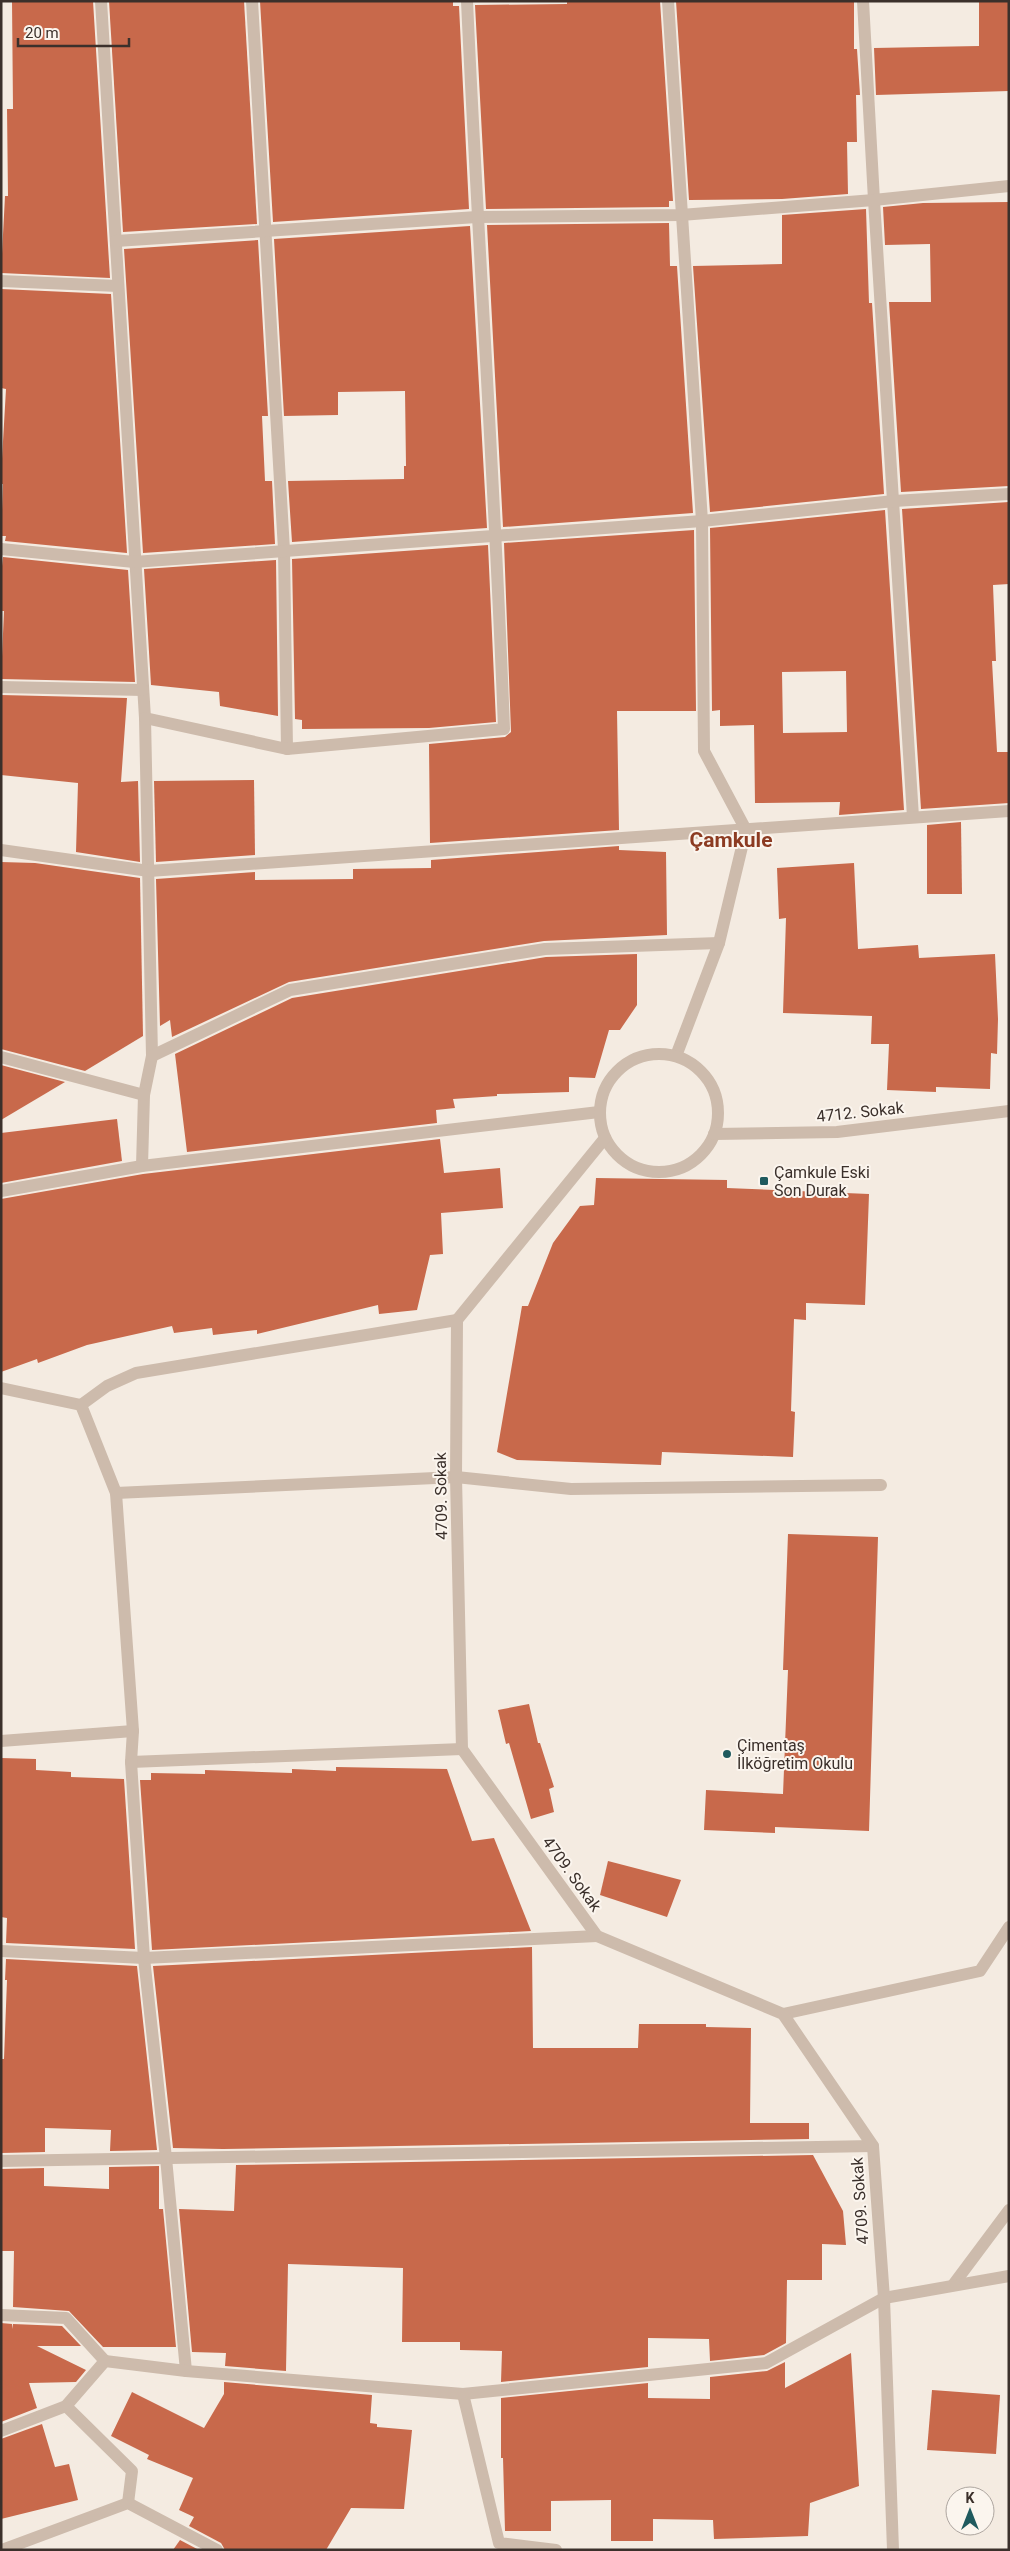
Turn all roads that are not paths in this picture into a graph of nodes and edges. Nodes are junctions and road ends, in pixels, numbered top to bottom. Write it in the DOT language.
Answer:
graph roads {
  1 [pos="101,1"];
  2 [pos="252,1"];
  3 [pos="467,1"];
  4 [pos="668,1"];
  5 [pos="863,1"];
  6 [pos="1009,186"];
  7 [pos="874,200"];
  8 [pos="681,215"];
  9 [pos="477,217"];
  10 [pos="265,231"];
  11 [pos="116,241"];
  12 [pos="1,280"];
  13 [pos="118,286"];
  14 [pos="1009,494"];
  15 [pos="894,501"];
  16 [pos="702,521"];
  17 [pos="497,536"];
  18 [pos="1,549"];
  19 [pos="284,550"];
  20 [pos="134,562"];
  21 [pos="1,687"];
  22 [pos="143,690"];
  23 [pos="145,718"];
  24 [pos="287,749"];
  25 [pos="1009,811"];
  26 [pos="913,817"];
  27 [pos="746,830"];
  28 [pos="1,850"];
  29 [pos="149,871"];
  30 [pos="719,943"];
  31 [pos="152,1056"];
  32 [pos="676,1056"];
  33 [pos="1,1057"];
  34 [pos="144,1095"];
  35 [pos="1009,1111"];
  36 [pos="599,1112"];
  37 [pos="714,1134"];
  38 [pos="605,1138"];
  39 [pos="142,1166"];
  40 [pos="1,1191"];
  41 [pos="457,1320"];
  42 [pos="1,1388"];
  43 [pos="81,1405"];
  44 [pos="456,1477"];
  45 [pos="881,1485"];
  46 [pos="116,1493"];
  47 [pos="133,1731"];
  48 [pos="1,1741"];
  49 [pos="462,1749"];
  50 [pos="131,1762"];
  51 [pos="1009,1927"];
  52 [pos="597,1936"];
  53 [pos="1,1951"];
  54 [pos="144,1958"];
  55 [pos="783,2014"];
  56 [pos="873,2146"];
  57 [pos="166,2158"];
  58 [pos="1,2161"];
  59 [pos="1009,2210"];
  60 [pos="1009,2276"];
  61 [pos="953,2285"];
  62 [pos="884,2298"];
  63 [pos="1,2314"];
  64 [pos="105,2361"];
  65 [pos="186,2371"];
  66 [pos="463,2394"];
  67 [pos="66,2406"];
  68 [pos="1,2430"];
  69 [pos="128,2504"];
  70 [pos="2,2550"];
  71 [pos="217,2550"];
  72 [pos="556,2550"];
  73 [pos="893,2550"];
  1 -- 11 [label="street"];
  2 -- 10 [label="street"];
  3 -- 9 [label="street"];
  4 -- 8 [label="street"];
  5 -- 7 [label="street"];
  6 -- 7 [label="street"];
  7 -- 8 [label="street"];
  7 -- 15 [label="street"];
  8 -- 9 [label="street"];
  8 -- 16 [label="street"];
  9 -- 10 [label="street"];
  9 -- 17 [label="street"];
  10 -- 11 [label="street"];
  10 -- 19 [label="street"];
  11 -- 13 [label="street"];
  12 -- 13 [label="street"];
  13 -- 20 [label="street"];
  14 -- 15 [label="street"];
  15 -- 16 [label="street"];
  15 -- 26 [label="street"];
  16 -- 17 [label="street"];
  16 -- 27 [label="street"];
  17 -- 19 [label="street"];
  17 -- 24 [label="street"];
  18 -- 20 [label="street"];
  19 -- 20 [label="street"];
  19 -- 24 [label="street"];
  20 -- 22 [label="street"];
  21 -- 22 [label="street"];
  22 -- 23 [label="street"];
  23 -- 24 [label="street"];
  23 -- 29 [label="street"];
  25 -- 26 [label="street"];
  26 -- 27 [label="street"];
  27 -- 29 [label="street"];
  27 -- 30 [label="street"];
  28 -- 29 [label="street"];
  29 -- 31 [label="street"];
  30 -- 31 [label="street"];
  30 -- 32 [label="street"];
  31 -- 34 [label="street"];
  32 -- 36 [label="street"];
  32 -- 37 [label="street"];
  33 -- 34 [label="street"];
  34 -- 39 [label="street"];
  35 -- 37 [label="street, 4712. Sokak"];
  36 -- 38 [label="street"];
  36 -- 39 [label="street"];
  37 -- 38 [label="street"];
  38 -- 41 [label="street"];
  39 -- 40 [label="street"];
  41 -- 43 [label="street"];
  41 -- 44 [label="street, 4709. Sokak"];
  42 -- 43 [label="street"];
  43 -- 46 [label="street"];
  44 -- 45 [label="street"];
  44 -- 46 [label="street"];
  44 -- 49 [label="street, 4709. Sokak"];
  46 -- 47 [label="street"];
  47 -- 48 [label="street"];
  47 -- 50 [label="street"];
  49 -- 50 [label="street"];
  49 -- 52 [label="street, 4709. Sokak"];
  50 -- 54 [label="street"];
  51 -- 55 [label="street"];
  52 -- 54 [label="street"];
  52 -- 55 [label="street, 4709. Sokak"];
  53 -- 54 [label="street"];
  54 -- 57 [label="street"];
  55 -- 56 [label="street, 4709. Sokak"];
  56 -- 57 [label="street"];
  56 -- 62 [label="street, 4709. Sokak"];
  57 -- 58 [label="street"];
  57 -- 65 [label="street"];
  59 -- 61 [label="street"];
  60 -- 61 [label="street"];
  61 -- 62 [label="street"];
  62 -- 66 [label="street"];
  62 -- 73 [label="street, 4709. Sokak"];
  63 -- 64 [label="street"];
  64 -- 65 [label="street"];
  64 -- 67 [label="street"];
  65 -- 66 [label="street"];
  66 -- 72 [label="street"];
  67 -- 68 [label="street"];
  67 -- 69 [label="street"];
  69 -- 70 [label="street"];
  69 -- 71 [label="street"];
}
